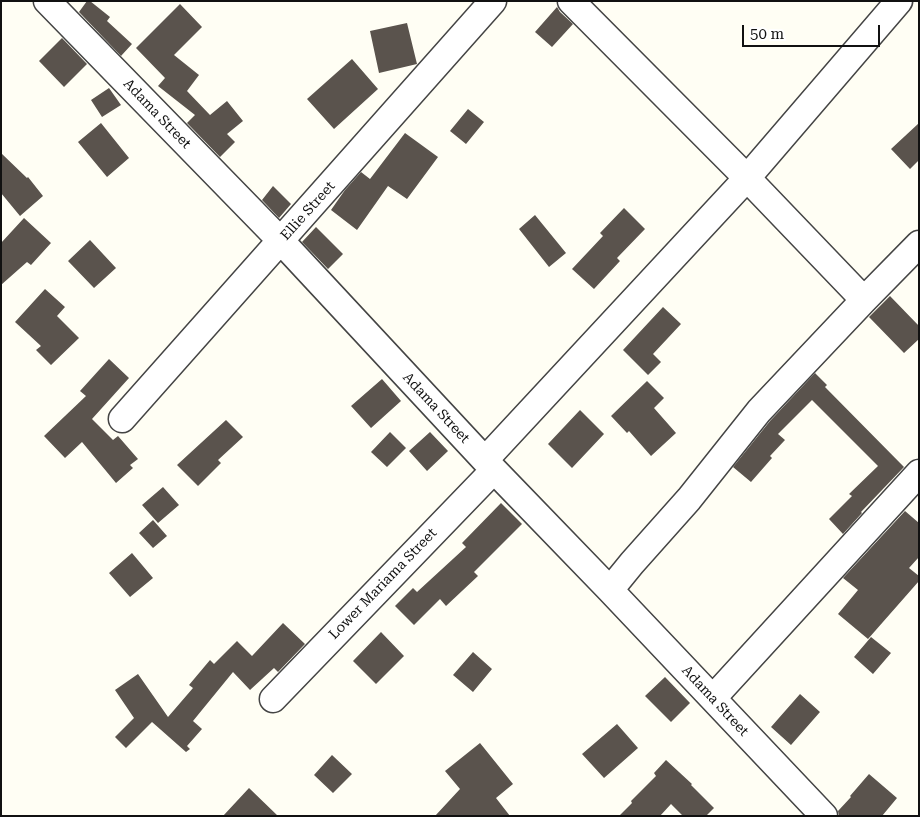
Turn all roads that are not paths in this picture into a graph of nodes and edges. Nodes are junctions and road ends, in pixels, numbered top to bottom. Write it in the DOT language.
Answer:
graph roads {
  1 [pos="47,1"];
  2 [pos="493,1"];
  3 [pos="571,1"];
  4 [pos="899,1"];
  5 [pos="746,178"];
  6 [pos="281,242"];
  7 [pos="919,244"];
  8 [pos="864,300"];
  9 [pos="122,419"];
  10 [pos="490,465"];
  11 [pos="919,473"];
  12 [pos="610,590"];
  13 [pos="273,698"];
  14 [pos="713,698"];
  15 [pos="824,816"];
  1 -- 6 [label="street, Adama Street"];
  2 -- 6 [label="street, Ellie Street"];
  3 -- 5 [label="street"];
  4 -- 5 [label="street, Lower Mariama Street"];
  5 -- 8 [label="street"];
  5 -- 10 [label="street, Lower Mariama Street"];
  6 -- 9 [label="street, Ellie Street"];
  6 -- 10 [label="street, Adama Street"];
  7 -- 8 [label="street"];
  8 -- 12 [label="street"];
  10 -- 12 [label="street, Adama Street"];
  10 -- 13 [label="street, Lower Mariama Street"];
  11 -- 14 [label="street"];
  12 -- 14 [label="street, Adama Street"];
  14 -- 15 [label="street, Adama Street"];
}
